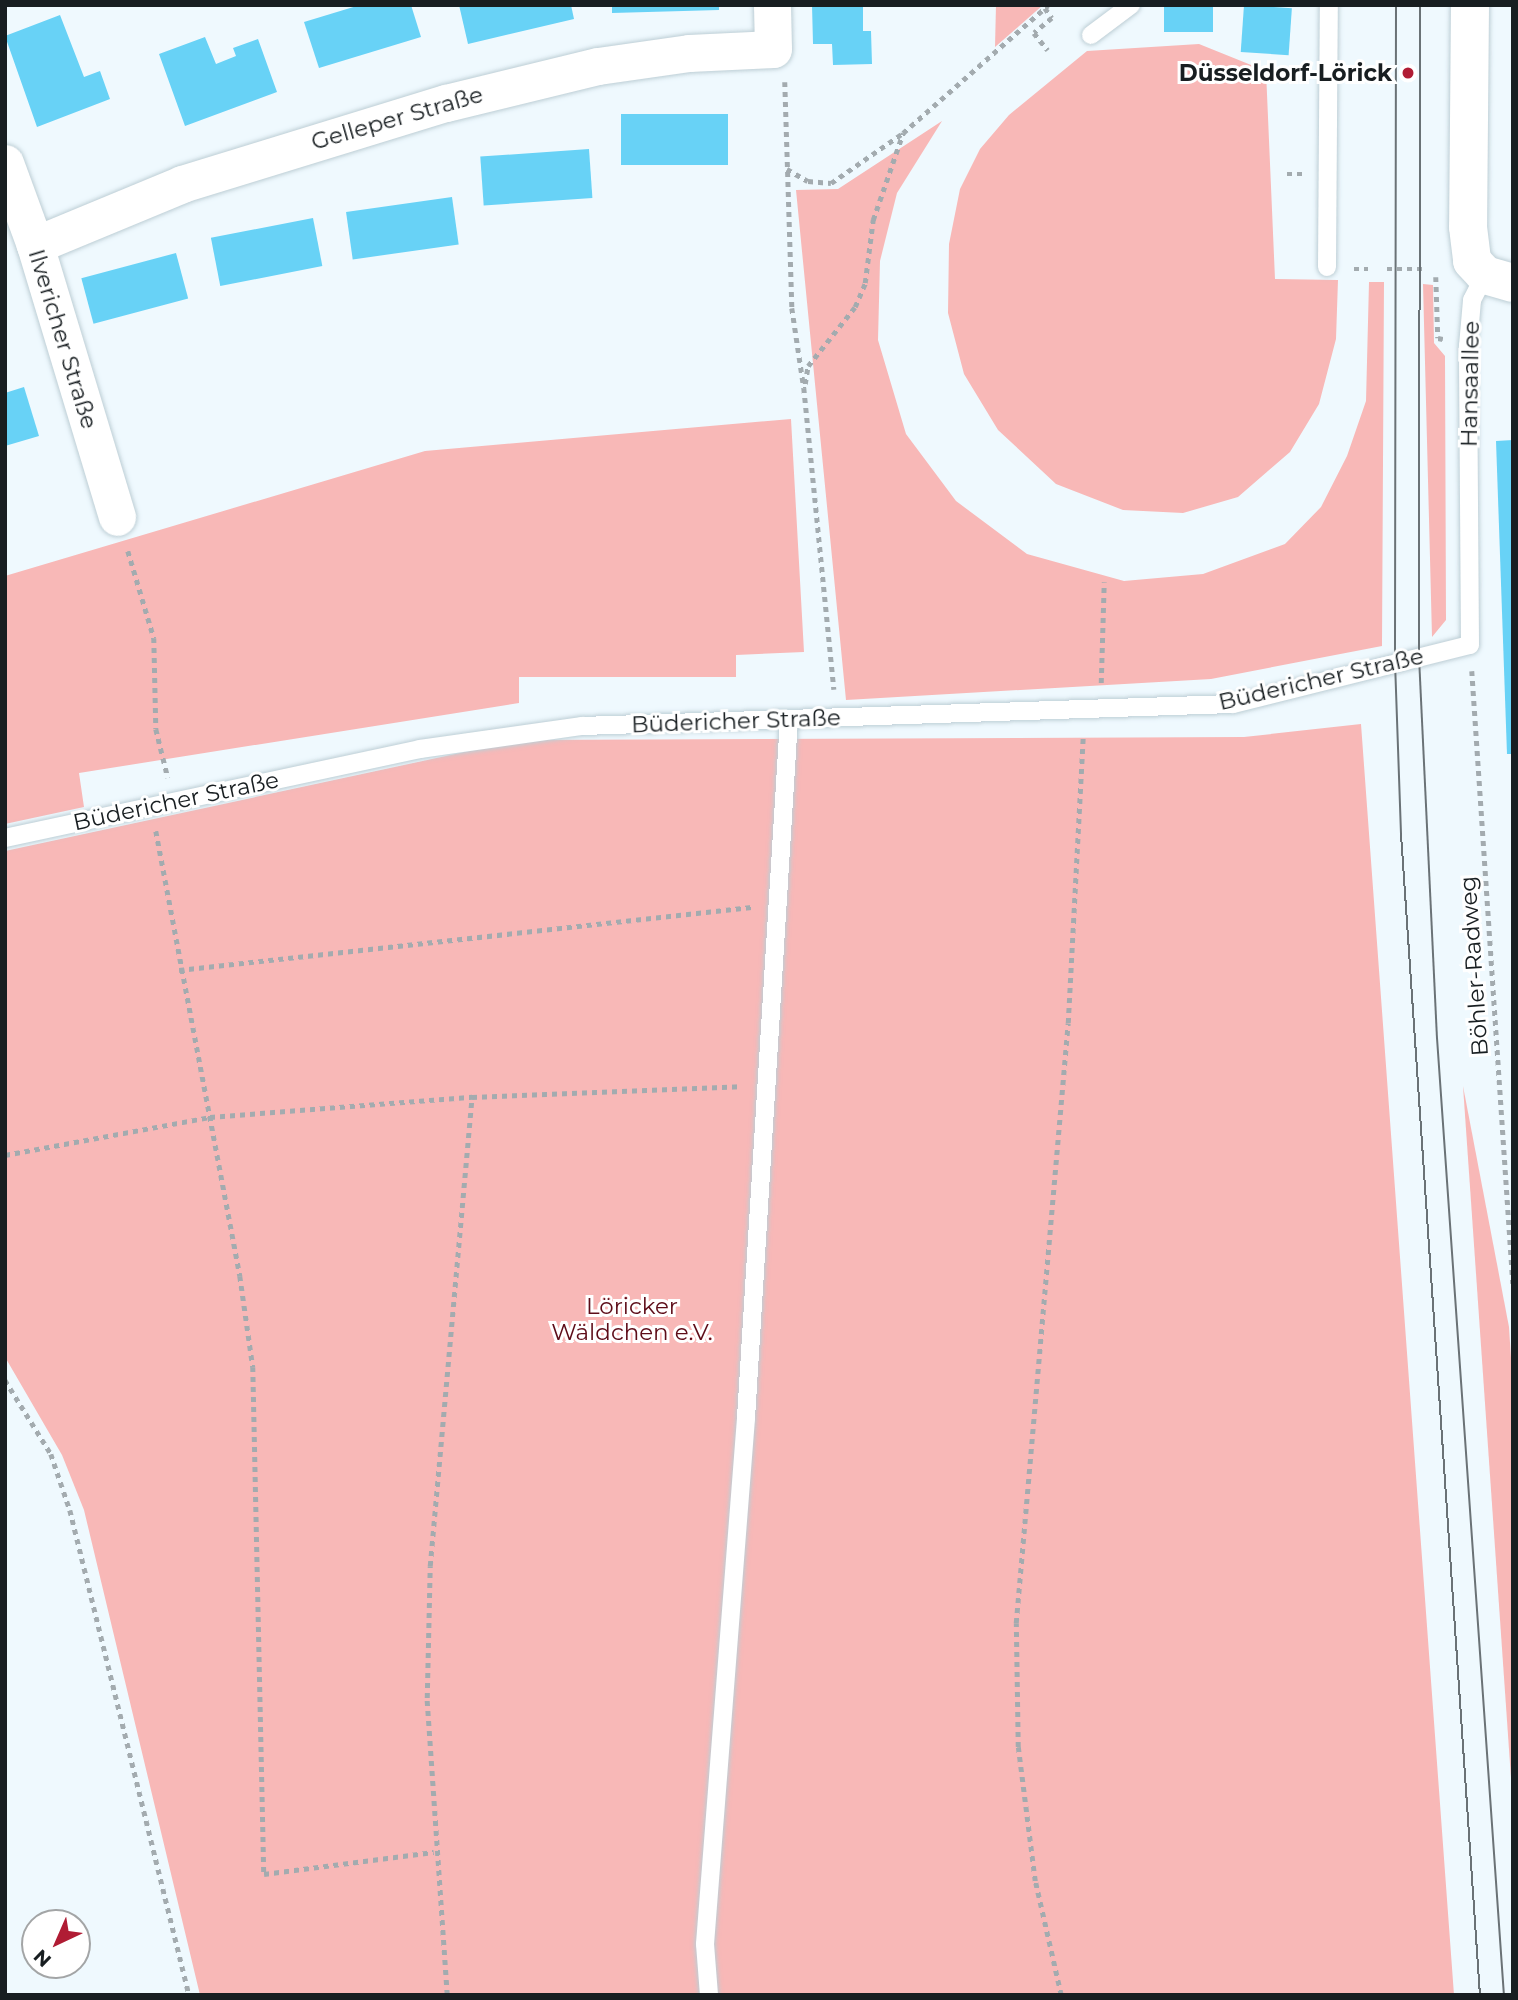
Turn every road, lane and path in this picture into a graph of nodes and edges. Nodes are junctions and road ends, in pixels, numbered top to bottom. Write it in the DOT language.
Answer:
graph roads {
  1 [pos="772,5"];
  2 [pos="1131,5"];
  3 [pos="1329,5"];
  4 [pos="1470,5"];
  5 [pos="1047,6"];
  6 [pos="1091,35"];
  7 [pos="772,49"];
  8 [pos="1048,50"];
  9 [pos="903,133"];
  10 [pos="5,163"];
  11 [pos="788,169"];
  12 [pos="35,245"];
  13 [pos="1327,267"];
  14 [pos="1353,269"];
  15 [pos="1368,269"];
  16 [pos="1387,269"];
  17 [pos="1424,269"];
  18 [pos="1504,285"];
  19 [pos="804,388"];
  20 [pos="117,517"];
  21 [pos="1104,582"];
  22 [pos="1470,645"];
  23 [pos="1092,709"];
  24 [pos="837,717"];
  25 [pos="789,719"];
  26 [pos="175,801"];
  27 [pos="152,806"];
  28 [pos="5,838"];
  29 [pos="778,905"];
  30 [pos="179,970"];
  31 [pos="766,1085"];
  32 [pos="472,1097"];
  33 [pos="210,1117"];
  34 [pos="5,1155"];
  35 [pos="1513,1284"];
  36 [pos="5,1380"];
  37 [pos="434,1852"];
  38 [pos="189,1995"];
  39 [pos="447,1995"];
  40 [pos="709,1995"];
  41 [pos="1061,1995"];
  1 -- 7 [label="street"];
  2 -- 6 [label="lane"];
  3 -- 13 [label="lane"];
  4 -- 18 [label="street, Hansaallee"];
  5 -- 8 [label="path"];
  5 -- 9 [label="path"];
  7 -- 11 [label="path"];
  7 -- 12 [label="street, Gelleper Straße"];
  9 -- 11 [label="path"];
  9 -- 19 [label="path"];
  10 -- 12 [label="street, Ilvericher Straße"];
  11 -- 19 [label="path"];
  12 -- 20 [label="street, Ilvericher Straße"];
  14 -- 15 [label="path"];
  16 -- 17 [label="path"];
  18 -- 22 [label="lane, Hansaallee"];
  19 -- 24 [label="path"];
  20 -- 26 [label="path"];
  21 -- 23 [label="path"];
  22 -- 23 [label="lane, Büdericher Straße"];
  22 -- 35 [label="path, Böhler-Radweg"];
  23 -- 24 [label="lane, Büdericher Straße"];
  23 -- 41 [label="path"];
  24 -- 25 [label="lane, Büdericher Straße"];
  25 -- 26 [label="lane, Büdericher Straße"];
  25 -- 29 [label="lane"];
  26 -- 27 [label="lane, Büdericher Straße"];
  27 -- 28 [label="lane, Büdericher Straße"];
  27 -- 30 [label="path"];
  29 -- 30 [label="path"];
  29 -- 31 [label="lane"];
  30 -- 33 [label="path"];
  31 -- 32 [label="path"];
  31 -- 40 [label="lane"];
  32 -- 33 [label="path"];
  32 -- 37 [label="path"];
  33 -- 34 [label="path"];
  33 -- 37 [label="path"];
  36 -- 38 [label="path"];
  37 -- 39 [label="path"];
}
